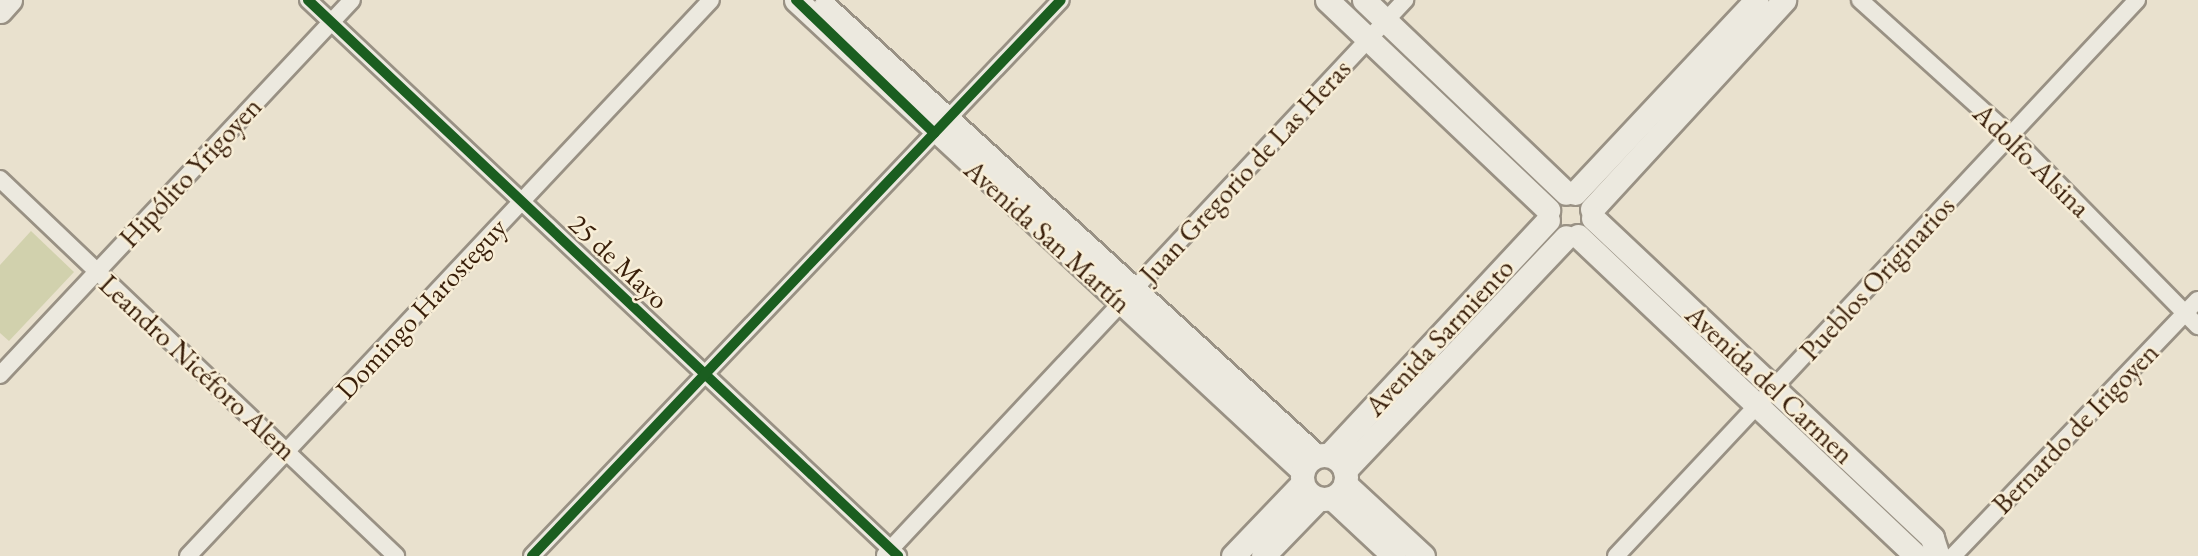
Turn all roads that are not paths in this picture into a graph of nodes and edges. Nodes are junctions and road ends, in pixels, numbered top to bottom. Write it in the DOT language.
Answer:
graph roads {
  1 [pos="10,0"];
  2 [pos="308,0"];
  3 [pos="352,0"];
  4 [pos="711,0"];
  5 [pos="796,0"];
  6 [pos="818,0"];
  7 [pos="1061,0"];
  8 [pos="1327,0"];
  9 [pos="1364,0"];
  10 [pos="1405,0"];
  11 [pos="1755,0"];
  12 [pos="1784,0"];
  13 [pos="1860,0"];
  14 [pos="2137,0"];
  15 [pos="0,11"];
  16 [pos="1385,20"];
  17 [pos="331,22"];
  18 [pos="1368,39"];
  19 [pos="941,127"];
  20 [pos="2011,135"];
  21 [pos="0,179"];
  22 [pos="1570,193"];
  23 [pos="522,201"];
  24 [pos="1592,214"];
  25 [pos="1548,215"];
  26 [pos="1572,237"];
  27 [pos="97,271"];
  28 [pos="1128,296"];
  29 [pos="2198,300"];
  30 [pos="2185,313"];
  31 [pos="2198,326"];
  32 [pos="4,365"];
  33 [pos="707,375"];
  34 [pos="1774,388"];
  35 [pos="1756,406"];
  36 [pos="287,450"];
  37 [pos="1324,477"];
  38 [pos="891,554"];
  39 [pos="188,556"];
  40 [pos="396,556"];
  41 [pos="532,556"];
  42 [pos="1233,556"];
  43 [pos="1263,556"];
  44 [pos="1394,556"];
  45 [pos="1423,556"];
  46 [pos="1616,556"];
  47 [pos="1916,556"];
  48 [pos="1938,556"];
  49 [pos="1953,556"];
  1 -- 15 [label="main road"];
  2 -- 17 [label="street, 25 de Mayo"];
  3 -- 17 [label="street, Hipólito Yrigoyen"];
  4 -- 23 [label="street, Domingo Harosteguy"];
  5 -- 19 [label="main road, Avenida San Martín"];
  6 -- 19 [label="main road"];
  7 -- 19 [label="street"];
  8 -- 18 [label="main road"];
  9 -- 16 [label="main road"];
  10 -- 16 [label="street, Juan Gregorio de Las Heras"];
  11 -- 22 [label="main road"];
  12 -- 24 [label="main road"];
  13 -- 20 [label="street, Adolfo Alsina"];
  14 -- 20 [label="street, Pueblos Originarios"];
  16 -- 18 [label="street, Juan Gregorio de Las Heras"];
  16 -- 22 [label="main road"];
  17 -- 23 [label="street, 25 de Mayo"];
  17 -- 27 [label="street, Hipólito Yrigoyen"];
  18 -- 25 [label="main road"];
  18 -- 28 [label="street, Juan Gregorio de Las Heras"];
  19 -- 28 [label="main road, Avenida San Martín"];
  19 -- 33 [label="street"];
  20 -- 30 [label="street, Adolfo Alsina"];
  20 -- 34 [label="street, Pueblos Originarios"];
  21 -- 27 [label="street, Leandro Nicéforo Alem"];
  22 -- 24 [label="main road, Avenida del Carmen"];
  22 -- 25 [label="main road, Avenida Sarmiento"];
  23 -- 33 [label="street, 25 de Mayo"];
  23 -- 36 [label="street, Domingo Harosteguy"];
  24 -- 26 [label="main road, Avenida Sarmiento"];
  24 -- 34 [label="main road, Avenida del Carmen"];
  25 -- 26 [label="main road, Avenida del Carmen"];
  25 -- 37 [label="main road, Avenida Sarmiento"];
  26 -- 35 [label="main road, Avenida del Carmen"];
  26 -- 37 [label="main road, Avenida Sarmiento"];
  27 -- 32 [label="street, Hipólito Yrigoyen"];
  27 -- 36 [label="street, Leandro Nicéforo Alem"];
  28 -- 37 [label="main road, Avenida San Martín"];
  28 -- 38 [label="street, Juan Gregorio de Las Heras"];
  29 -- 30 [label="street, Bernardo de Irigoyen"];
  30 -- 31 [label="street, Adolfo Alsina"];
  30 -- 49 [label="street, Bernardo de Irigoyen"];
  33 -- 38 [label="street, 25 de Mayo"];
  33 -- 41 [label="street"];
  34 -- 35 [label="street, Pueblos Originarios"];
  34 -- 48 [label="main road, Avenida del Carmen"];
  35 -- 46 [label="street, Pueblos Originarios"];
  35 -- 47 [label="main road, Avenida del Carmen"];
  36 -- 39 [label="street, Domingo Harosteguy"];
  36 -- 40 [label="street, Leandro Nicéforo Alem"];
  37 -- 42 [label="main road, Avenida Sarmiento"];
  37 -- 43 [label="main road, Avenida Sarmiento"];
  37 -- 44 [label="main road, Avenida San Martín"];
  37 -- 45 [label="main road, Avenida San Martín"];
}
